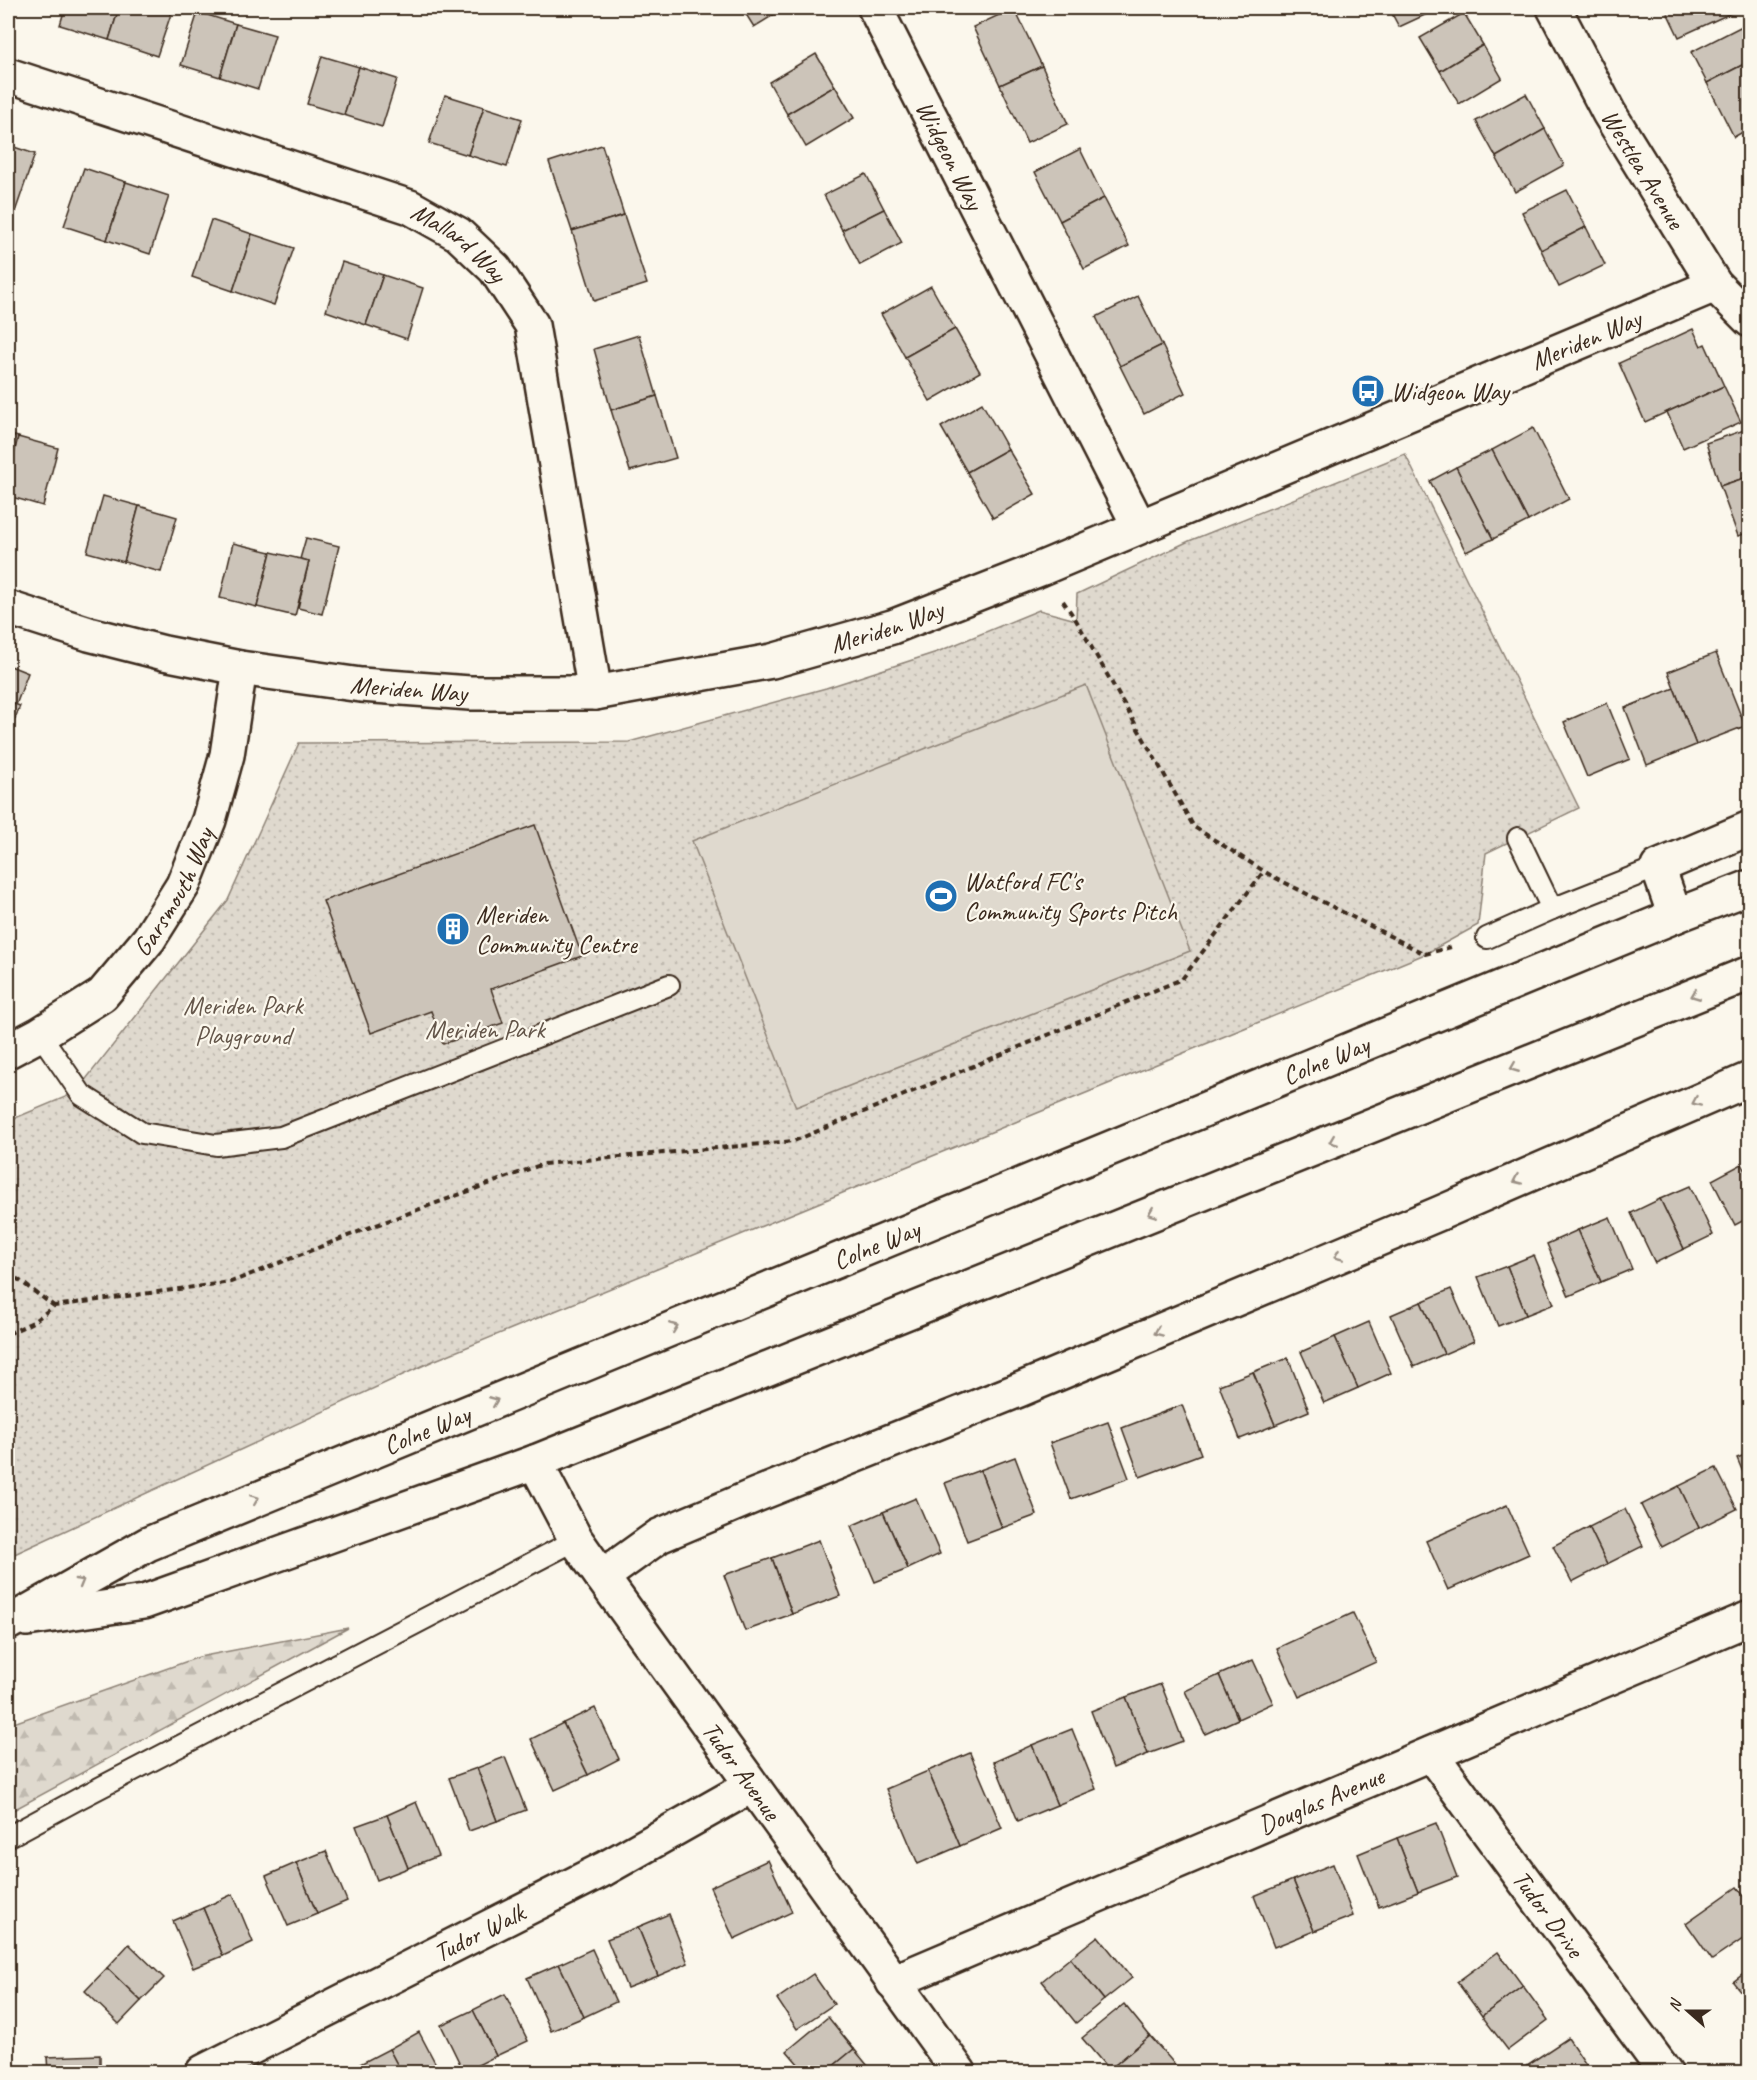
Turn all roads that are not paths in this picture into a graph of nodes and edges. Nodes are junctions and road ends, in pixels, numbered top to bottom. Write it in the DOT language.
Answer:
graph roads {
  1 [pos="874,8"];
  2 [pos="1554,8"];
  3 [pos="8,75"];
  4 [pos="1715,285"];
  5 [pos="1749,320"];
  6 [pos="1139,526"];
  7 [pos="8,608"];
  8 [pos="240,668"];
  9 [pos="595,693"];
  10 [pos="1749,828"];
  11 [pos="1518,838"];
  12 [pos="1658,867"];
  13 [pos="1749,886"];
  14 [pos="1552,909"];
  15 [pos="1675,916"];
  16 [pos="1487,938"];
  17 [pos="1749,973"];
  18 [pos="669,985"];
  19 [pos="40,1034"];
  20 [pos="8,1051"];
  21 [pos="1749,1079"];
  22 [pos="536,1462"];
  23 [pos="576,1540"];
  24 [pos="602,1577"];
  25 [pos="1749,1618"];
  26 [pos="9,1623"];
  27 [pos="1431,1754"];
  28 [pos="751,1786"];
  29 [pos="8,1837"];
  30 [pos="893,1982"];
  31 [pos="203,2073"];
  32 [pos="959,2073"];
  33 [pos="1665,2073"];
  1 -- 6 [label="main road, Widgeon Way"];
  2 -- 4 [label="main road, Westlea Avenue"];
  3 -- 9 [label="main road, Mallard Way"];
  4 -- 5 [label="main road, Westlea Avenue"];
  4 -- 6 [label="main road, Meriden Way"];
  6 -- 9 [label="main road, Meriden Way"];
  7 -- 8 [label="main road, Meriden Way"];
  8 -- 9 [label="main road, Meriden Way"];
  8 -- 19 [label="main road, Garsmouth Way"];
  10 -- 12 [label="main road"];
  11 -- 14 [label="lane"];
  12 -- 14 [label="lane"];
  12 -- 15 [label="main road"];
  13 -- 15 [label="main road, Colne Way"];
  14 -- 16 [label="lane"];
  26 -- 15 [label="main road, Colne Way, one-way"];
  17 -- 22 [label="main road, Colne Way, one-way"];
  18 -- 19 [label="lane"];
  19 -- 20 [label="main road, Garsmouth Way"];
  21 -- 24 [label="main road, one-way"];
  22 -- 23 [label="main road, Tudor Avenue"];
  22 -- 26 [label="main road, Colne Way"];
  23 -- 24 [label="main road, Tudor Avenue"];
  23 -- 29 [label="lane"];
  24 -- 28 [label="main road, Tudor Avenue"];
  25 -- 27 [label="main road, Douglas Avenue"];
  27 -- 30 [label="main road, Douglas Avenue"];
  27 -- 33 [label="main road, Tudor Drive"];
  28 -- 30 [label="main road, Tudor Avenue"];
  28 -- 31 [label="main road, Tudor Walk"];
  30 -- 32 [label="main road, Tudor Avenue"];
}
